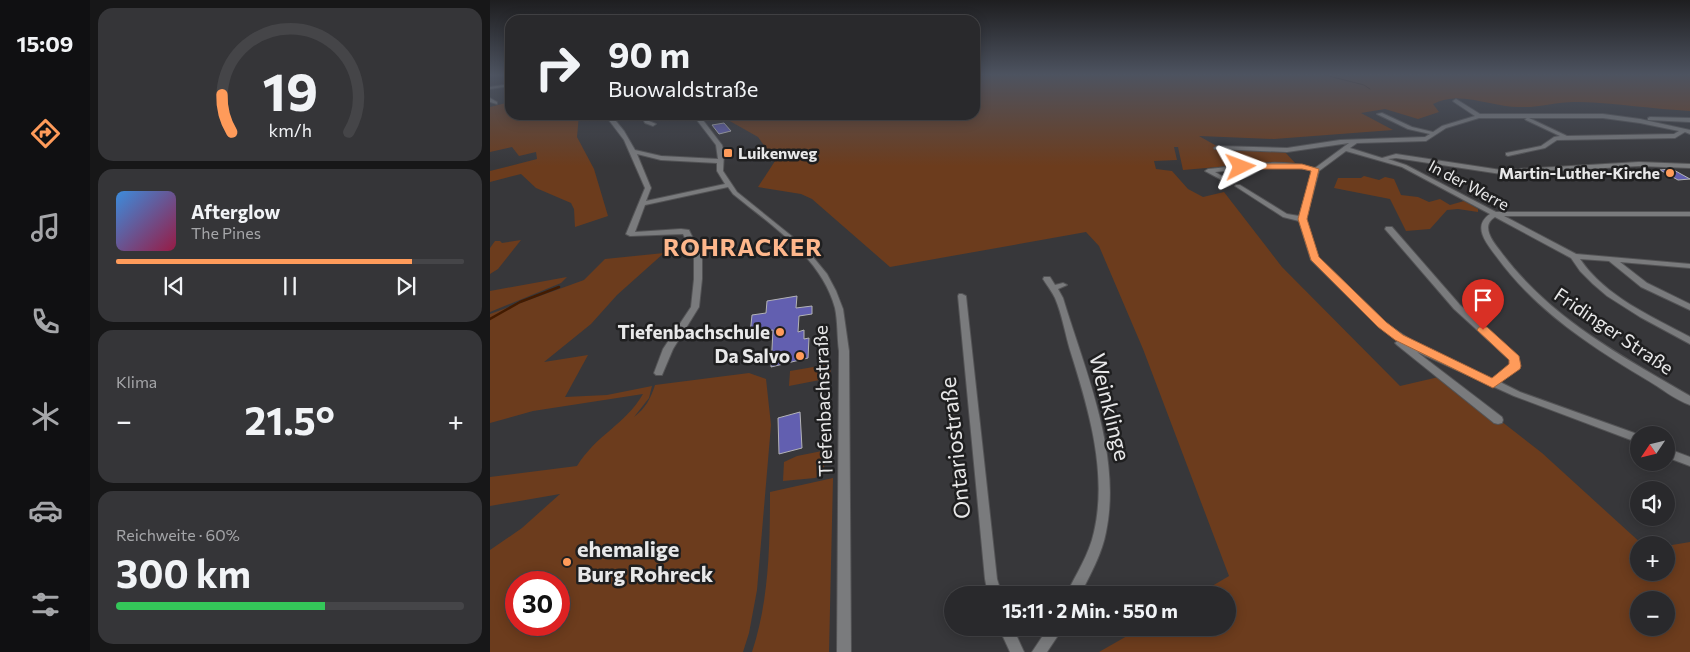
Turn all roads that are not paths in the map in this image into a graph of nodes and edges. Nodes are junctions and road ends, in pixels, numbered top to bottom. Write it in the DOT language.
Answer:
graph roads {
  1 [pos="1463,105"];
  2 [pos="1380,114"];
  3 [pos="1479,116"];
  4 [pos="1526,118"];
  5 [pos="613,120"];
  6 [pos="646,120"];
  7 [pos="700,120"];
  8 [pos="1690,120"];
  9 [pos="1640,121"];
  10 [pos="654,124"];
  11 [pos="1683,131"];
  12 [pos="1690,132"];
  13 [pos="1432,133"];
  14 [pos="1565,137"];
  15 [pos="1355,142"];
  16 [pos="1217,148"];
  17 [pos="1346,149"];
  18 [pos="635,152"];
  19 [pos="1508,154"];
  20 [pos="1382,159"];
  21 [pos="720,161"];
  22 [pos="1690,166"];
  23 [pos="1316,170"];
  24 [pos="1220,177"];
  25 [pos="728,185"];
  26 [pos="1238,186"];
  27 [pos="642,204"];
  28 [pos="1495,214"];
  29 [pos="1690,214"];
  30 [pos="1302,219"];
  31 [pos="1389,229"];
  32 [pos="1574,256"];
  33 [pos="1612,260"];
  34 [pos="1690,266"];
  35 [pos="1054,284"];
  36 [pos="962,296"];
  37 [pos="1690,308"];
  38 [pos="1399,338"];
  39 [pos="1690,341"];
  40 [pos="659,373"];
  41 [pos="1493,383"];
  42 [pos="1690,401"];
  43 [pos="1498,420"];
  44 [pos="1630,437"];
  45 [pos="1675,456"];
  46 [pos="1690,462"];
  47 [pos="993,586"];
  48 [pos="1077,586"];
  49 [pos="1010,636"];
  50 [pos="1050,636"];
  51 [pos="844,652"];
  52 [pos="1017,652"];
  53 [pos="1039,652"];
  1 -- 3 [label="street"];
  2 -- 13 [label="street"];
  3 -- 4 [label="street"];
  3 -- 13 [label="street"];
  4 -- 9 [label="street"];
  4 -- 14 [label="street"];
  5 -- 18 [label="street"];
  6 -- 10 [label="street"];
  7 -- 21 [label="street, Tiefenbachstraße"];
  8 -- 9 [label="street"];
  9 -- 11 [label="street"];
  11 -- 12 [label="street"];
  11 -- 14 [label="street"];
  13 -- 15 [label="street"];
  14 -- 19 [label="street"];
  15 -- 16 [label="street"];
  15 -- 17 [label="street"];
  17 -- 20 [label="street, In der Werre"];
  17 -- 23 [label="street"];
  18 -- 21 [label="street"];
  18 -- 27 [label="street"];
  20 -- 22 [label="street"];
  20 -- 28 [label="street, In der Werre"];
  21 -- 25 [label="street, Tiefenbachstraße"];
  23 -- 24 [label="street"];
  23 -- 30 [label="street"];
  25 -- 27 [label="street"];
  25 -- 51 [label="street, Tiefenbachstraße"];
  26 -- 30 [label="street"];
  27 -- 40 [label="street"];
  28 -- 29 [label="street"];
  28 -- 32 [label="street, In der Werre"];
  28 -- 42 [label="street, Fridinger Straße"];
  30 -- 38 [label="street"];
  31 -- 41 [label="street"];
  32 -- 33 [label="street"];
  32 -- 39 [label="street"];
  33 -- 34 [label="street"];
  33 -- 37 [label="street"];
  35 -- 48 [label="street, Weinklinge"];
  36 -- 47 [label="street, Ontariostraße"];
  38 -- 41 [label="street"];
  38 -- 43 [label="street"];
  41 -- 44 [label="street"];
  45 -- 46 [label="street"];
  49 -- 52 [label="street"];
  50 -- 53 [label="street"];
}
